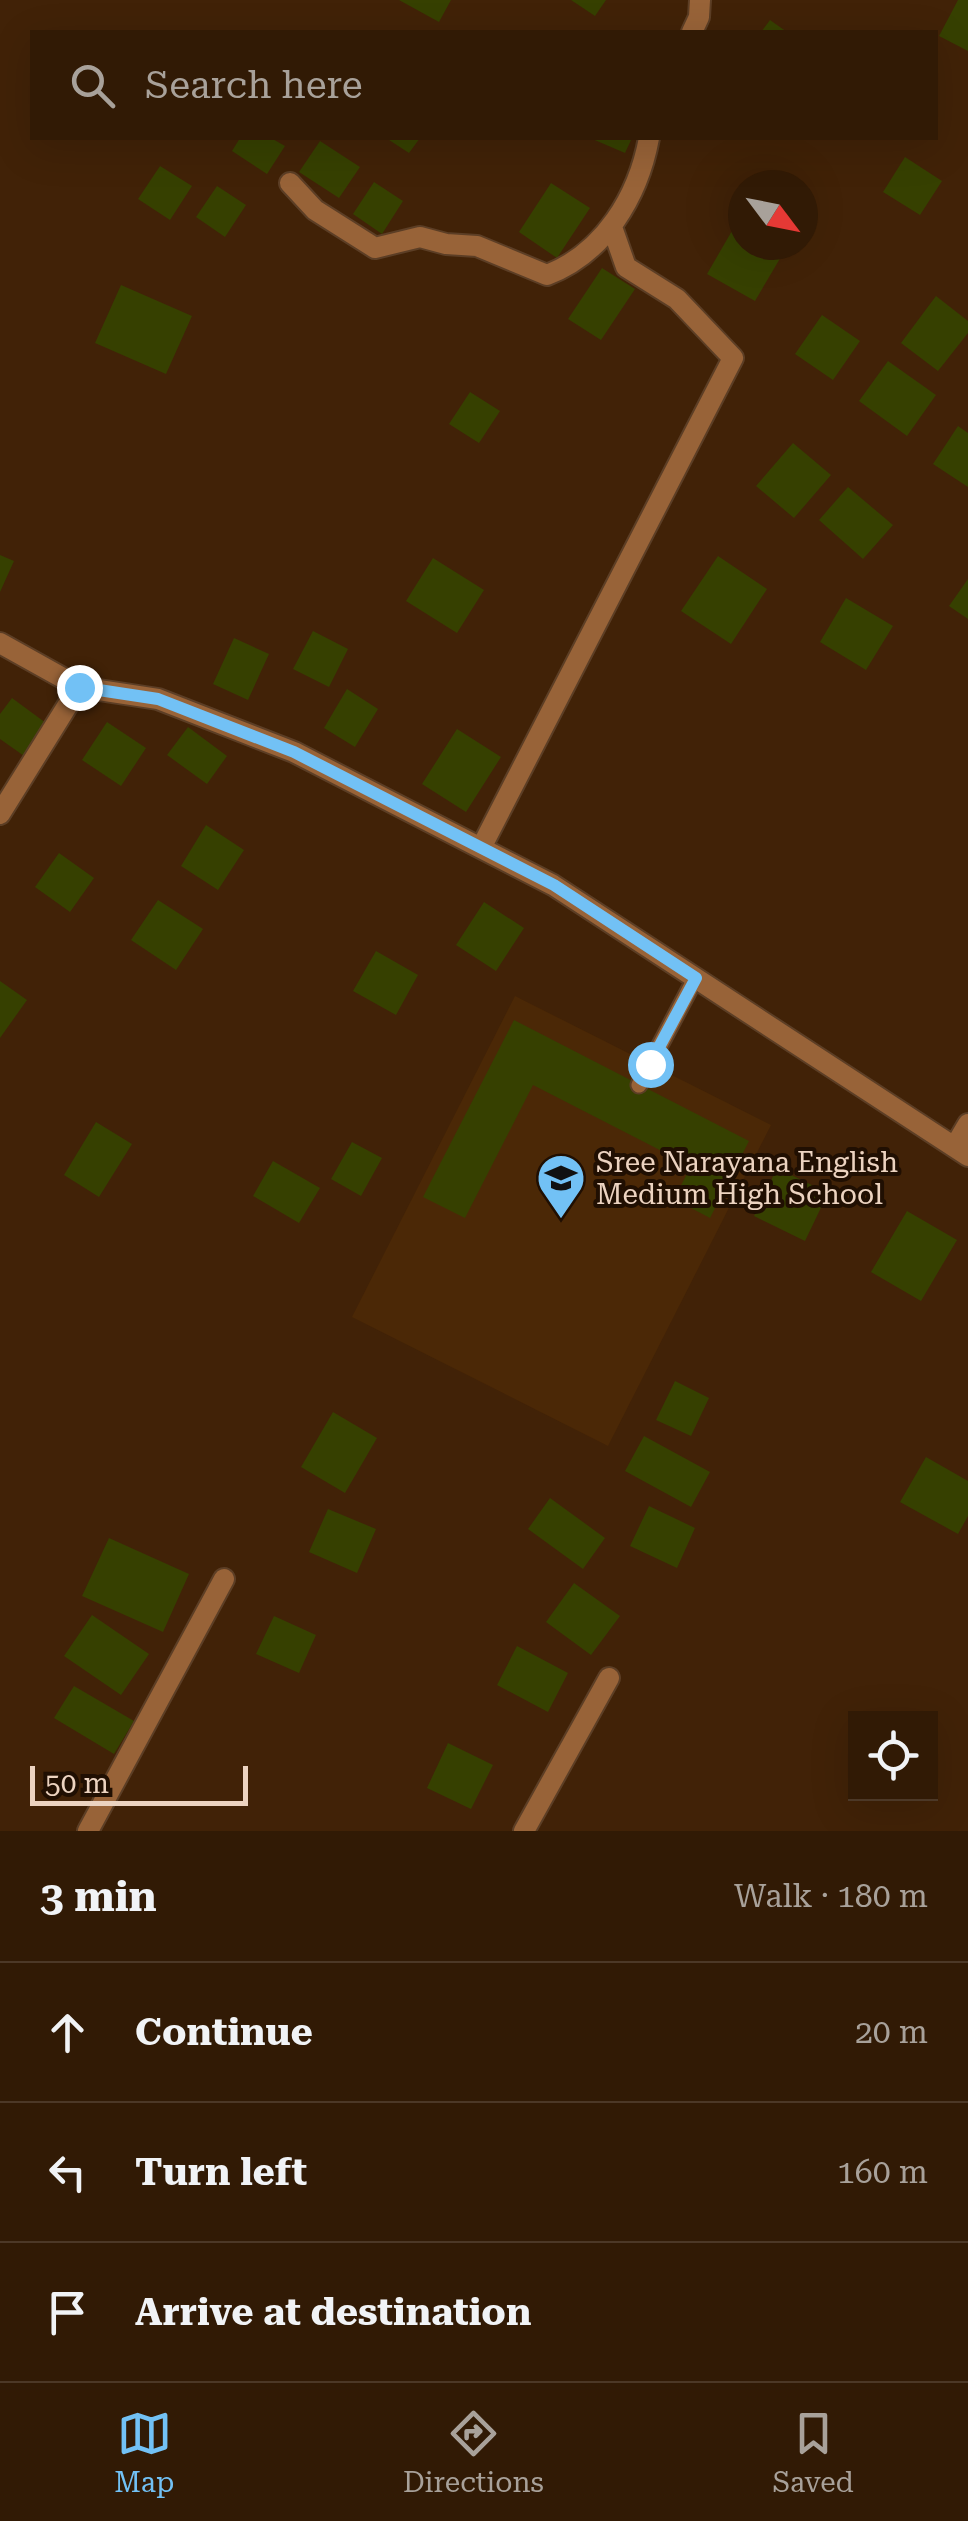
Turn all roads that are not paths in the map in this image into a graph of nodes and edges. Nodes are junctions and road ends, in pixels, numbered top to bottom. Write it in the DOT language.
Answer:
graph roads {
  1 [pos="700,0"];
  2 [pos="693,30"];
  3 [pos="648,140"];
  4 [pos="290,182"];
  5 [pos="612,227"];
  6 [pos="0,643"];
  7 [pos="79,687"];
  8 [pos="0,814"];
  9 [pos="482,848"];
  10 [pos="696,978"];
  11 [pos="639,1085"];
  12 [pos="968,1124"];
  13 [pos="962,1152"];
  14 [pos="224,1579"];
  15 [pos="609,1678"];
  16 [pos="88,1831"];
  17 [pos="524,1831"];
  1 -- 2 [label="street"];
  3 -- 5 [label="street"];
  4 -- 5 [label="street"];
  5 -- 9 [label="street"];
  6 -- 7 [label="street"];
  7 -- 8 [label="street"];
  7 -- 9 [label="street"];
  9 -- 10 [label="street"];
  10 -- 11 [label="lane"];
  10 -- 13 [label="street"];
  12 -- 13 [label="street"];
  14 -- 16 [label="street"];
  15 -- 17 [label="street"];
}
